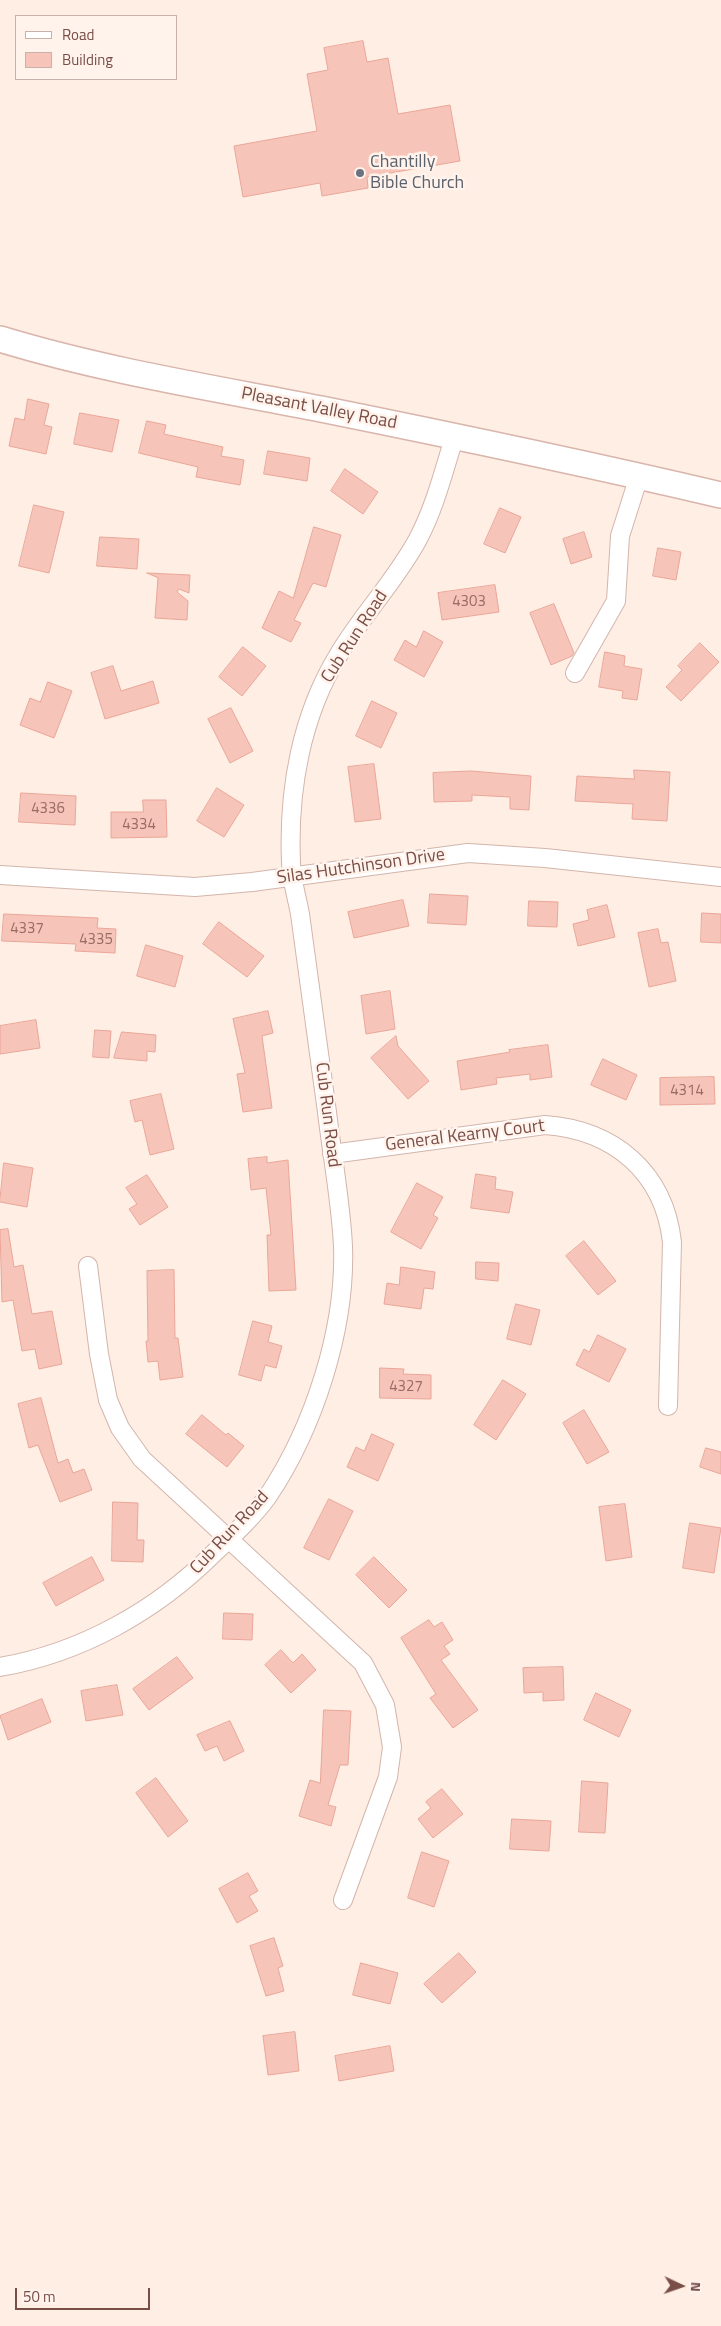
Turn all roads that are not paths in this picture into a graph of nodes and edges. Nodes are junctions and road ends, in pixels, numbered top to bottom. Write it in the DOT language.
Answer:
graph roads {
  1 [pos="0,339"];
  2 [pos="455,435"];
  3 [pos="639,476"];
  4 [pos="721,495"];
  5 [pos="575,672"];
  6 [pos="0,875"];
  7 [pos="292,876"];
  8 [pos="721,877"];
  9 [pos="332,1154"];
  10 [pos="88,1266"];
  11 [pos="668,1406"];
  12 [pos="229,1539"];
  13 [pos="0,1667"];
  14 [pos="343,1900"];
  1 -- 2 [label="main road, Pleasant Valley Road"];
  2 -- 3 [label="main road, Pleasant Valley Road"];
  2 -- 7 [label="street, Cub Run Road"];
  3 -- 4 [label="main road, Pleasant Valley Road"];
  3 -- 5 [label="street"];
  6 -- 7 [label="street, Silas Hutchinson Drive"];
  7 -- 8 [label="street, Silas Hutchinson Drive"];
  7 -- 9 [label="street, Cub Run Road"];
  9 -- 11 [label="street, General Kearny Court"];
  9 -- 12 [label="street, Cub Run Road"];
  10 -- 12 [label="street"];
  12 -- 13 [label="street, Cub Run Road"];
  12 -- 14 [label="street"];
}
